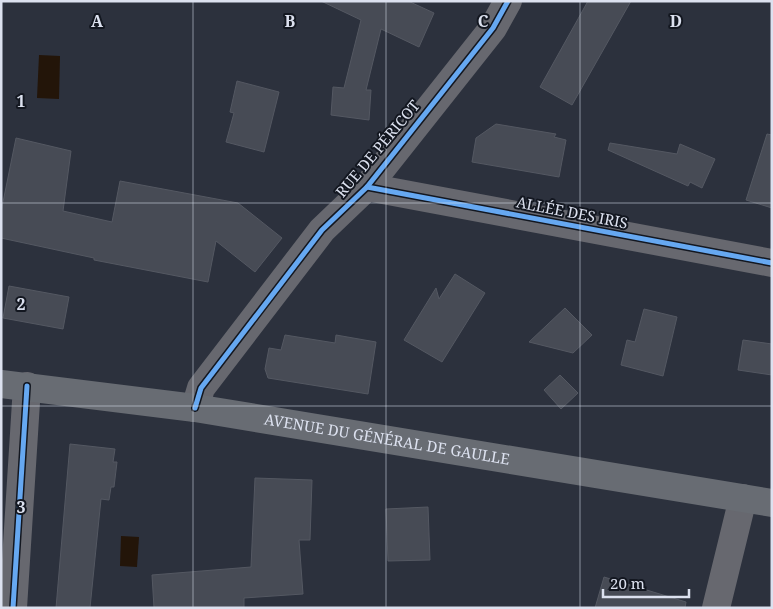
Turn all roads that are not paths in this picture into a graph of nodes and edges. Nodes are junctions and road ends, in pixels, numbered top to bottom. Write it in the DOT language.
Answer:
graph roads {
  1 [pos="504,3"];
  2 [pos="367,186"];
  3 [pos="772,263"];
  4 [pos="14,385"];
  5 [pos="195,408"];
  6 [pos="743,498"];
  7 [pos="772,504"];
  8 [pos="13,608"];
  9 [pos="716,608"];
  1 -- 2 [label="street, RUE DE PÉRICOT"];
  2 -- 3 [label="street, ALLÉE DES IRIS"];
  2 -- 5 [label="street, RUE DE PÉRICOT"];
  4 -- 5 [label="main road, AVENUE DU GÉNÉRAL DE GAULLE"];
  4 -- 8 [label="street"];
  5 -- 6 [label="main road, AVENUE DU GÉNÉRAL DE GAULLE"];
  6 -- 7 [label="main road, AVENUE DU GÉNÉRAL DE GAULLE"];
  6 -- 9 [label="street"];
}
